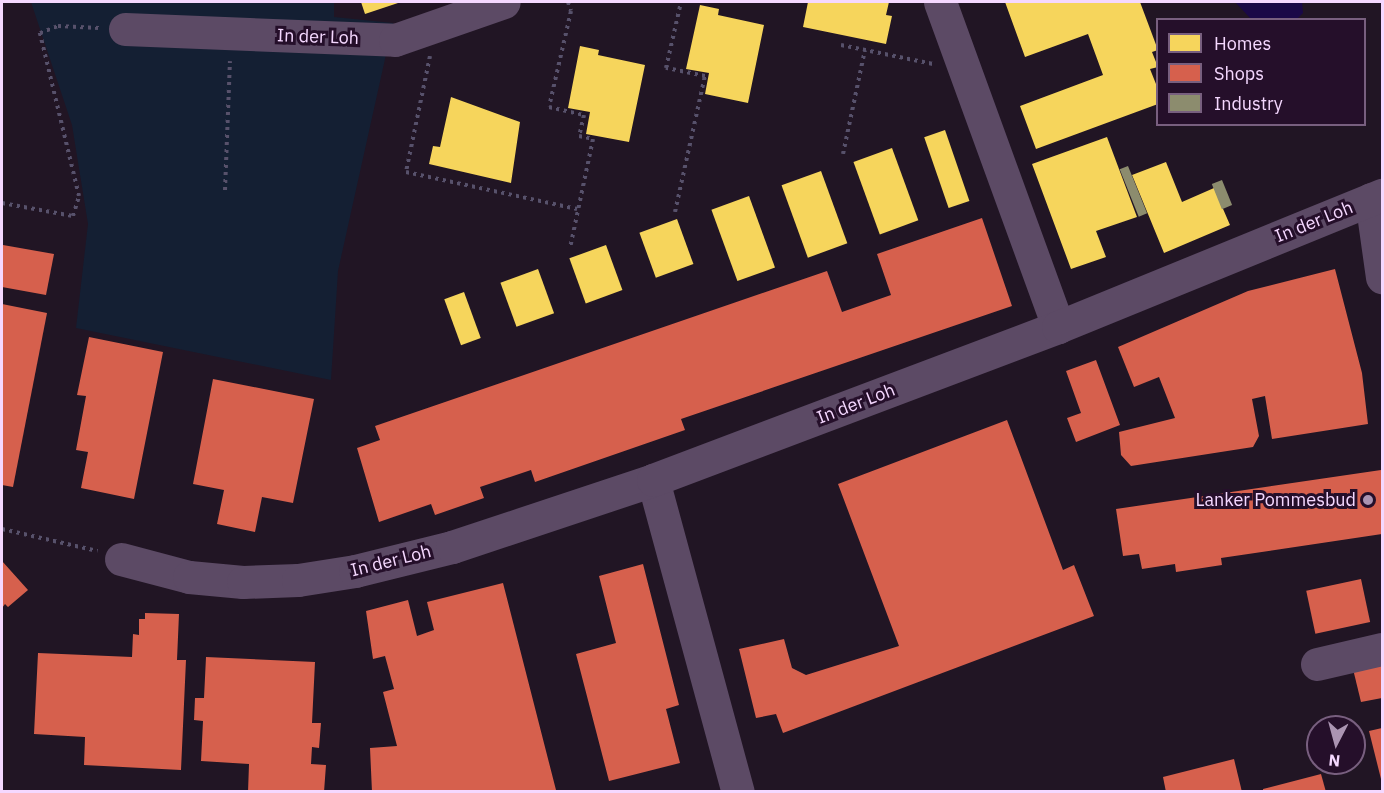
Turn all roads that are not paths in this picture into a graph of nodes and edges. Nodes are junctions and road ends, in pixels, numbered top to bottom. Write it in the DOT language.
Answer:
graph roads {
  1 [pos="504,2"];
  2 [pos="940,2"];
  3 [pos="125,29"];
  4 [pos="1377,197"];
  5 [pos="1383,277"];
  6 [pos="1058,327"];
  7 [pos="653,480"];
  8 [pos="121,559"];
  9 [pos="1383,649"];
  10 [pos="1317,664"];
  11 [pos="738,792"];
  1 -- 3 [label="street, In der Loh"];
  2 -- 6 [label="street"];
  4 -- 5 [label="street, In der Loh"];
  4 -- 6 [label="street, In der Loh"];
  6 -- 7 [label="street, In der Loh"];
  7 -- 8 [label="street, In der Loh"];
  7 -- 11 [label="street"];
  9 -- 10 [label="street"];
}
